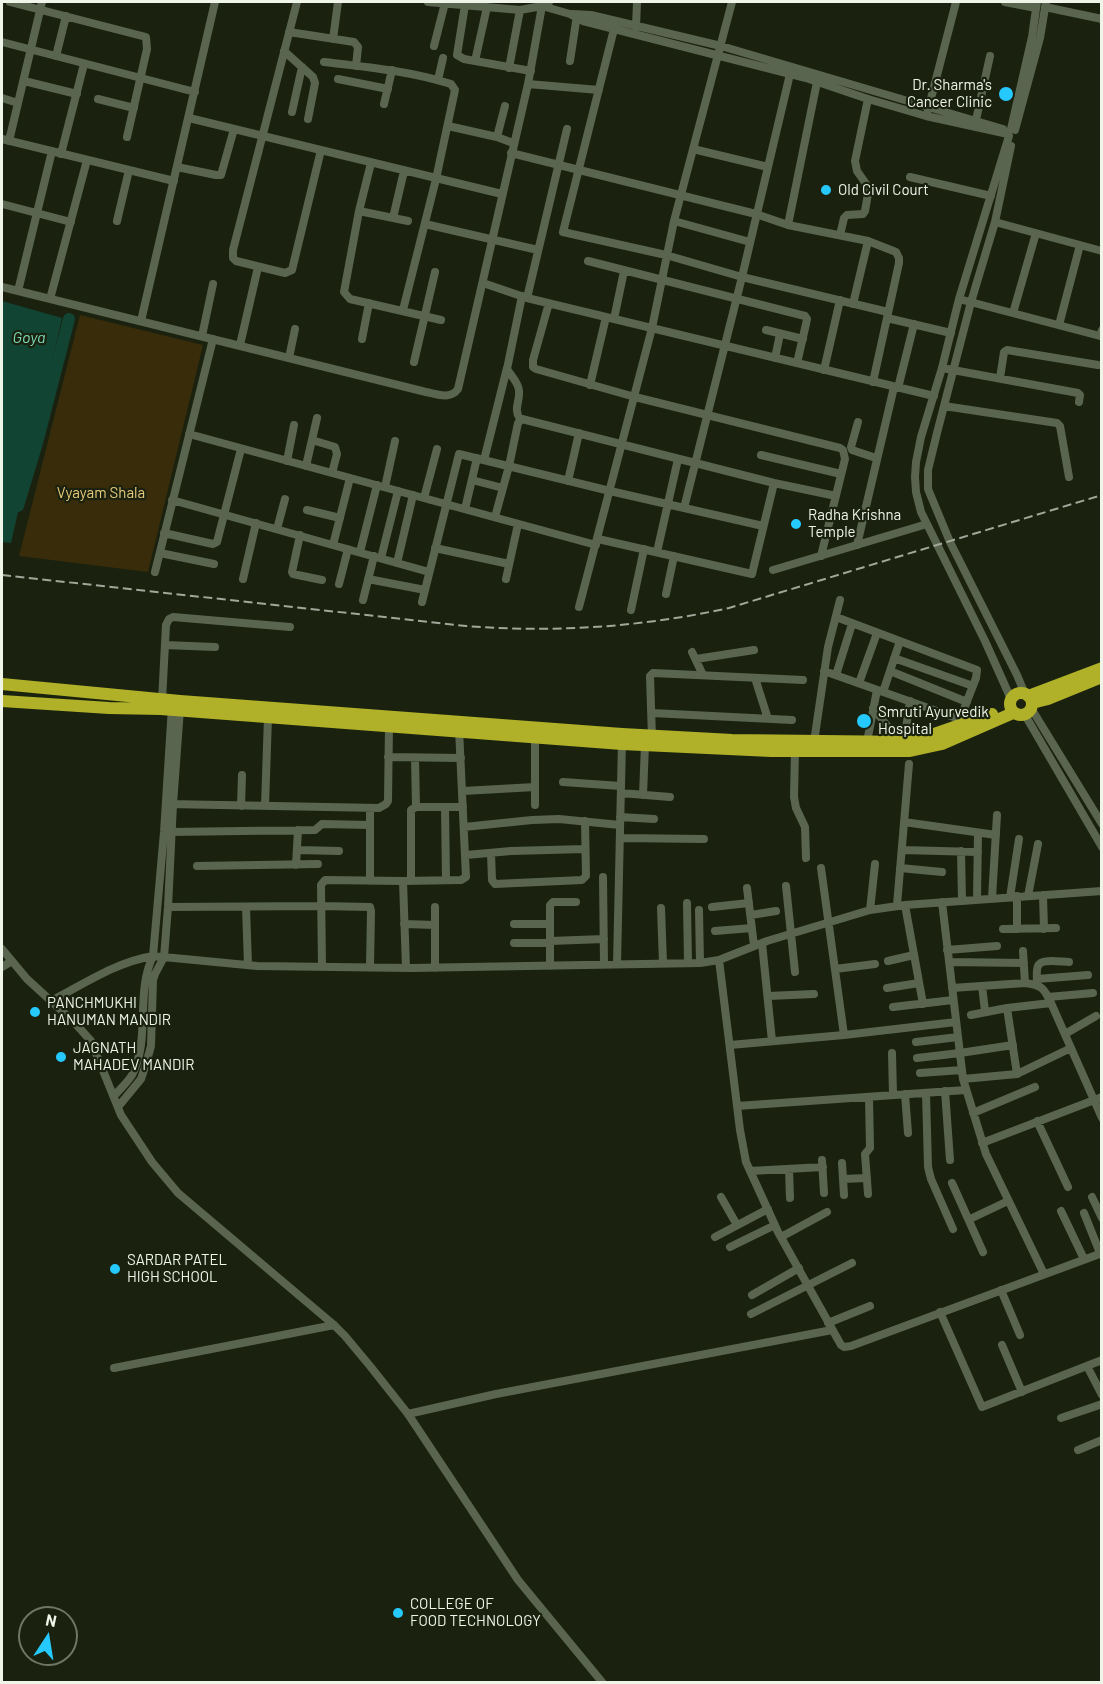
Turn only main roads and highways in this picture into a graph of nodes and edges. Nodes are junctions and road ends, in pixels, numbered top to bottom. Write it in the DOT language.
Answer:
graph roads {
  1 [pos="1101,668"];
  2 [pos="1101,677"];
  3 [pos="2,684"];
  4 [pos="2,693"];
  5 [pos="111,695"];
  6 [pos="2,701"];
  7 [pos="1022,704"];
  8 [pos="171,705"];
  9 [pos="458,726"];
  10 [pos="622,739"];
  11 [pos="745,745"];
  1 -- 7 [label="highway"];
  2 -- 7 [label="highway"];
  3 -- 5 [label="highway"];
  4 -- 5 [label="highway"];
  5 -- 8 [label="highway"];
  6 -- 8 [label="highway"];
  7 -- 11 [label="highway"];
  7 -- 11 [label="highway"];
  8 -- 9 [label="highway"];
  8 -- 9 [label="highway"];
  9 -- 10 [label="highway"];
  9 -- 10 [label="highway"];
  10 -- 11 [label="highway"];
}
